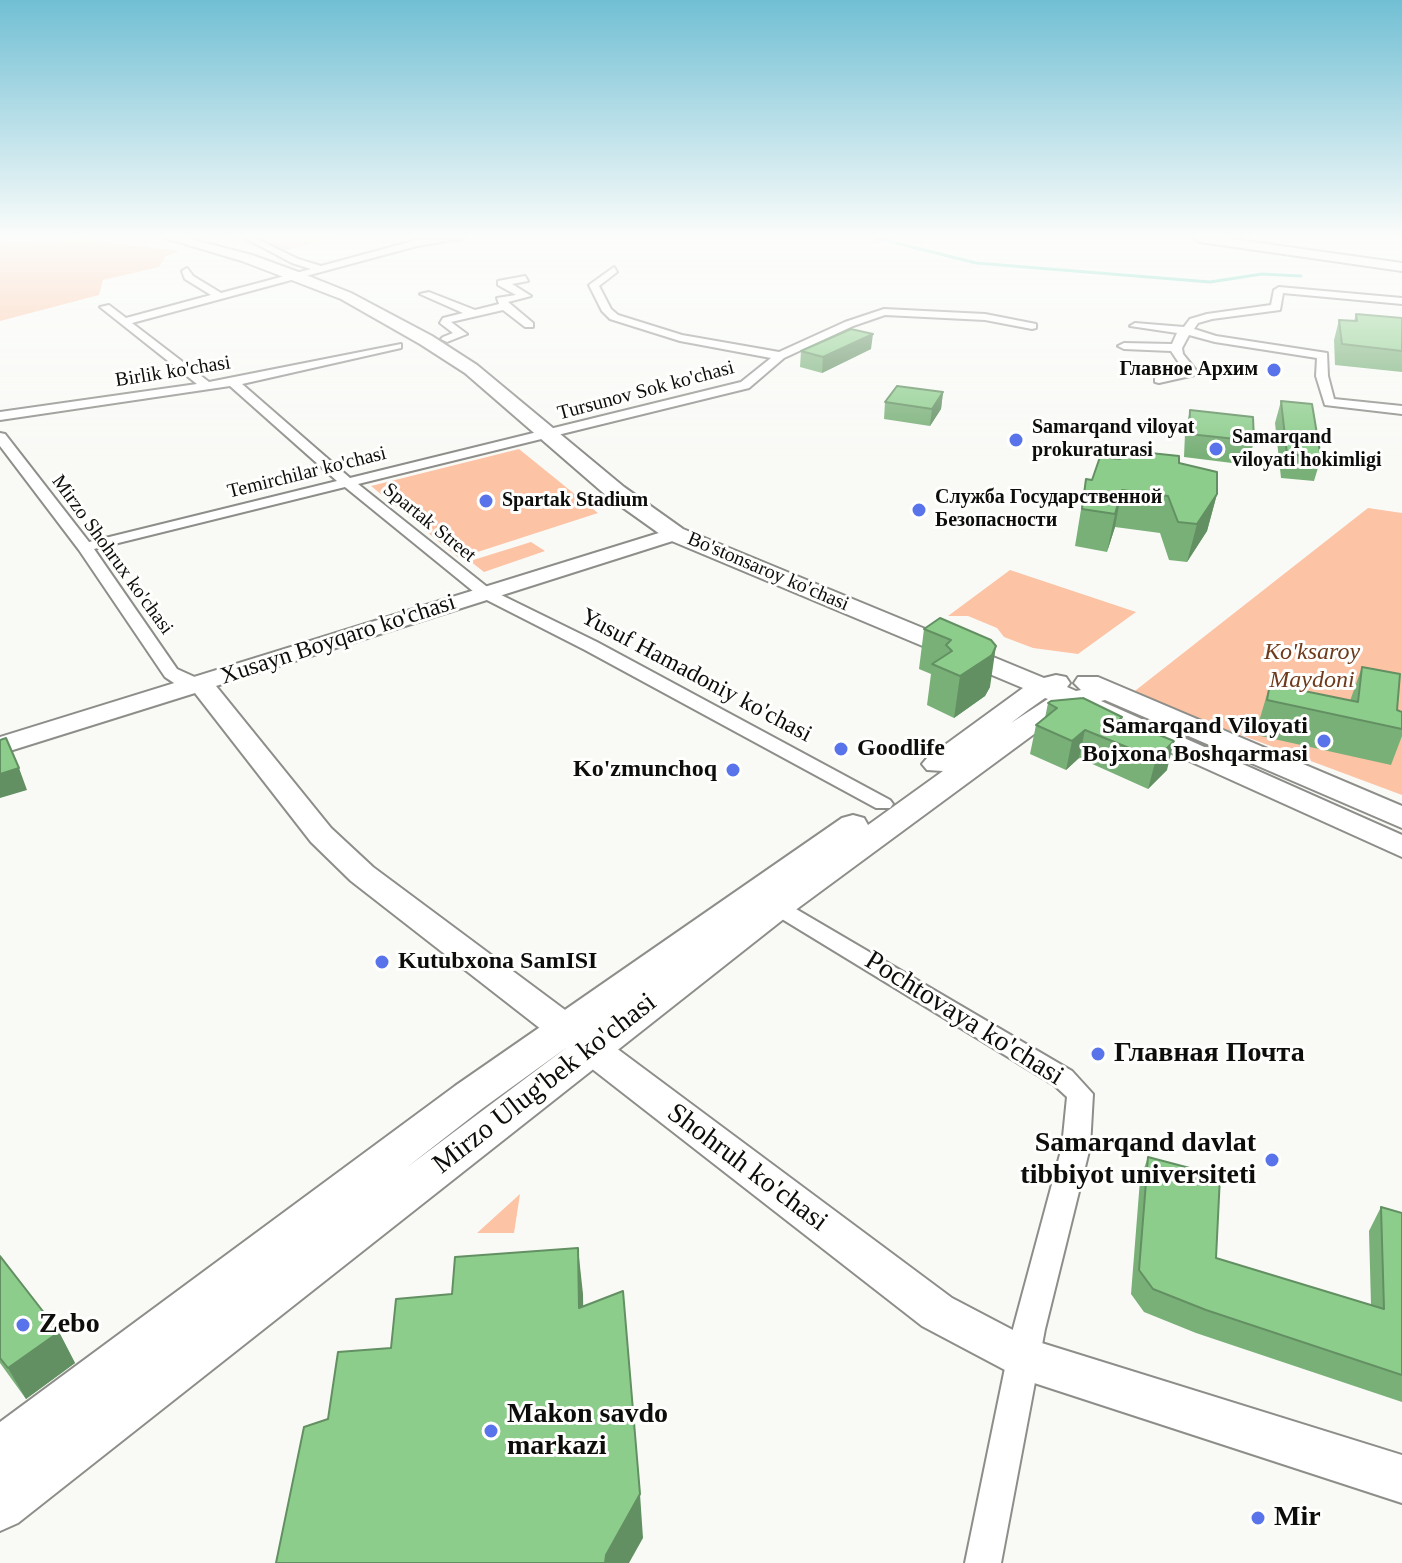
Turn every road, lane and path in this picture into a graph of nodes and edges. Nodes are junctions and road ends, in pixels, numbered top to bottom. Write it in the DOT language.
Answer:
graph roads {
  1 [pos="110,311"];
  2 [pos="164,311"];
  3 [pos="373,311"];
  4 [pos="392,311"];
  5 [pos="468,311"];
  6 [pos="482,311"];
  7 [pos="511,311"];
  8 [pos="607,311"];
  9 [pos="1252,311"];
  10 [pos="473,313"];
  11 [pos="124,322"];
  12 [pos="529,325"];
  13 [pos="1032,326"];
  14 [pos="1135,326"];
  15 [pos="1187,332"];
  16 [pos="447,339"];
  17 [pos="397,346"];
  18 [pos="1124,346"];
  19 [pos="1176,348"];
  20 [pos="780,356"];
  21 [pos="1159,379"];
  22 [pos="233,382"];
  23 [pos="207,386"];
  24 [pos="1402,410"];
  25 [pos="0,416"];
  26 [pos="551,434"];
  27 [pos="0,437"];
  28 [pos="348,483"];
  29 [pos="675,534"];
  30 [pos="85,547"];
  31 [pos="485,593"];
  32 [pos="201,684"];
  33 [pos="1043,687"];
  34 [pos="1074,689"];
  35 [pos="0,746"];
  36 [pos="883,804"];
  37 [pos="1402,818"];
  38 [pos="1402,847"];
  39 [pos="767,900"];
  40 [pos="577,1039"];
  41 [pos="1022,1358"];
  42 [pos="0,1453"];
  43 [pos="1402,1479"];
  44 [pos="0,1505"];
  45 [pos="983,1563"];
  1 -- 11 [label="street"];
  2 -- 11 [label="street"];
  3 -- 26 [label="main road, Bo'stonsaroy ko'chasi"];
  4 -- 16 [label="main road, Bo'stonsaroy ko'chasi"];
  5 -- 10 [label="street"];
  6 -- 10 [label="street"];
  7 -- 12 [label="street"];
  8 -- 20 [label="street"];
  9 -- 15 [label="street"];
  10 -- 16 [label="street"];
  11 -- 23 [label="street"];
  13 -- 20 [label="street, Tursunov Sok ko'chasi"];
  14 -- 15 [label="street"];
  15 -- 19 [label="street"];
  15 -- 24 [label="street"];
  16 -- 26 [label="main road, Bo'stonsaroy ko'chasi"];
  17 -- 22 [label="street, Birlik ko'chasi"];
  18 -- 19 [label="street"];
  19 -- 21 [label="street"];
  20 -- 26 [label="street, Tursunov Sok ko'chasi"];
  22 -- 23 [label="street, Birlik ko'chasi"];
  22 -- 28 [label="street, Spartak Street"];
  23 -- 25 [label="street, Birlik ko'chasi"];
  26 -- 28 [label="street, Temirchilar ko'chasi"];
  26 -- 29 [label="main road, Bo'stonsaroy ko'chasi"];
  26 -- 34 [label="main road, Bo'stonsaroy ko'chasi"];
  27 -- 30 [label="street, Mirzo Shohrux ko'chasi"];
  28 -- 30 [label="street, Temirchilar ko'chasi"];
  28 -- 31 [label="street, Spartak Street"];
  29 -- 31 [label="main road, Xusayn Boyqaro ko'chasi"];
  29 -- 33 [label="main road, Bo'stonsaroy ko'chasi"];
  30 -- 32 [label="street, Mirzo Shohrux ko'chasi"];
  31 -- 32 [label="main road, Xusayn Boyqaro ko'chasi"];
  31 -- 36 [label="street, Yusuf Hamadoniy ko'chasi"];
  32 -- 35 [label="main road, Xusayn Boyqaro ko'chasi"];
  32 -- 40 [label="main road, Shohruh ko'chasi"];
  33 -- 34 [label="main road, Mirzo Ulug'bek ko'chasi"];
  33 -- 36 [label="main road, Mirzo Ulug'bek ko'chasi"];
  34 -- 37 [label="main road, Mirzo Ulug'bek ko'chasi"];
  34 -- 38 [label="main road, Bo'stonsaroy ko'chasi"];
  34 -- 39 [label="main road, Mirzo Ulug'bek ko'chasi"];
  36 -- 39 [label="main road, Mirzo Ulug'bek ko'chasi"];
  39 -- 40 [label="main road, Mirzo Ulug'bek ko'chasi"];
  39 -- 41 [label="street, Pochtovaya ko'chasi"];
  40 -- 41 [label="main road, Shohruh ko'chasi"];
  40 -- 42 [label="main road, Mirzo Ulug'bek ko'chasi"];
  40 -- 44 [label="main road, Mirzo Ulug'bek ko'chasi"];
  41 -- 43 [label="main road, Shohruh ko'chasi"];
  41 -- 45 [label="street"];
}
